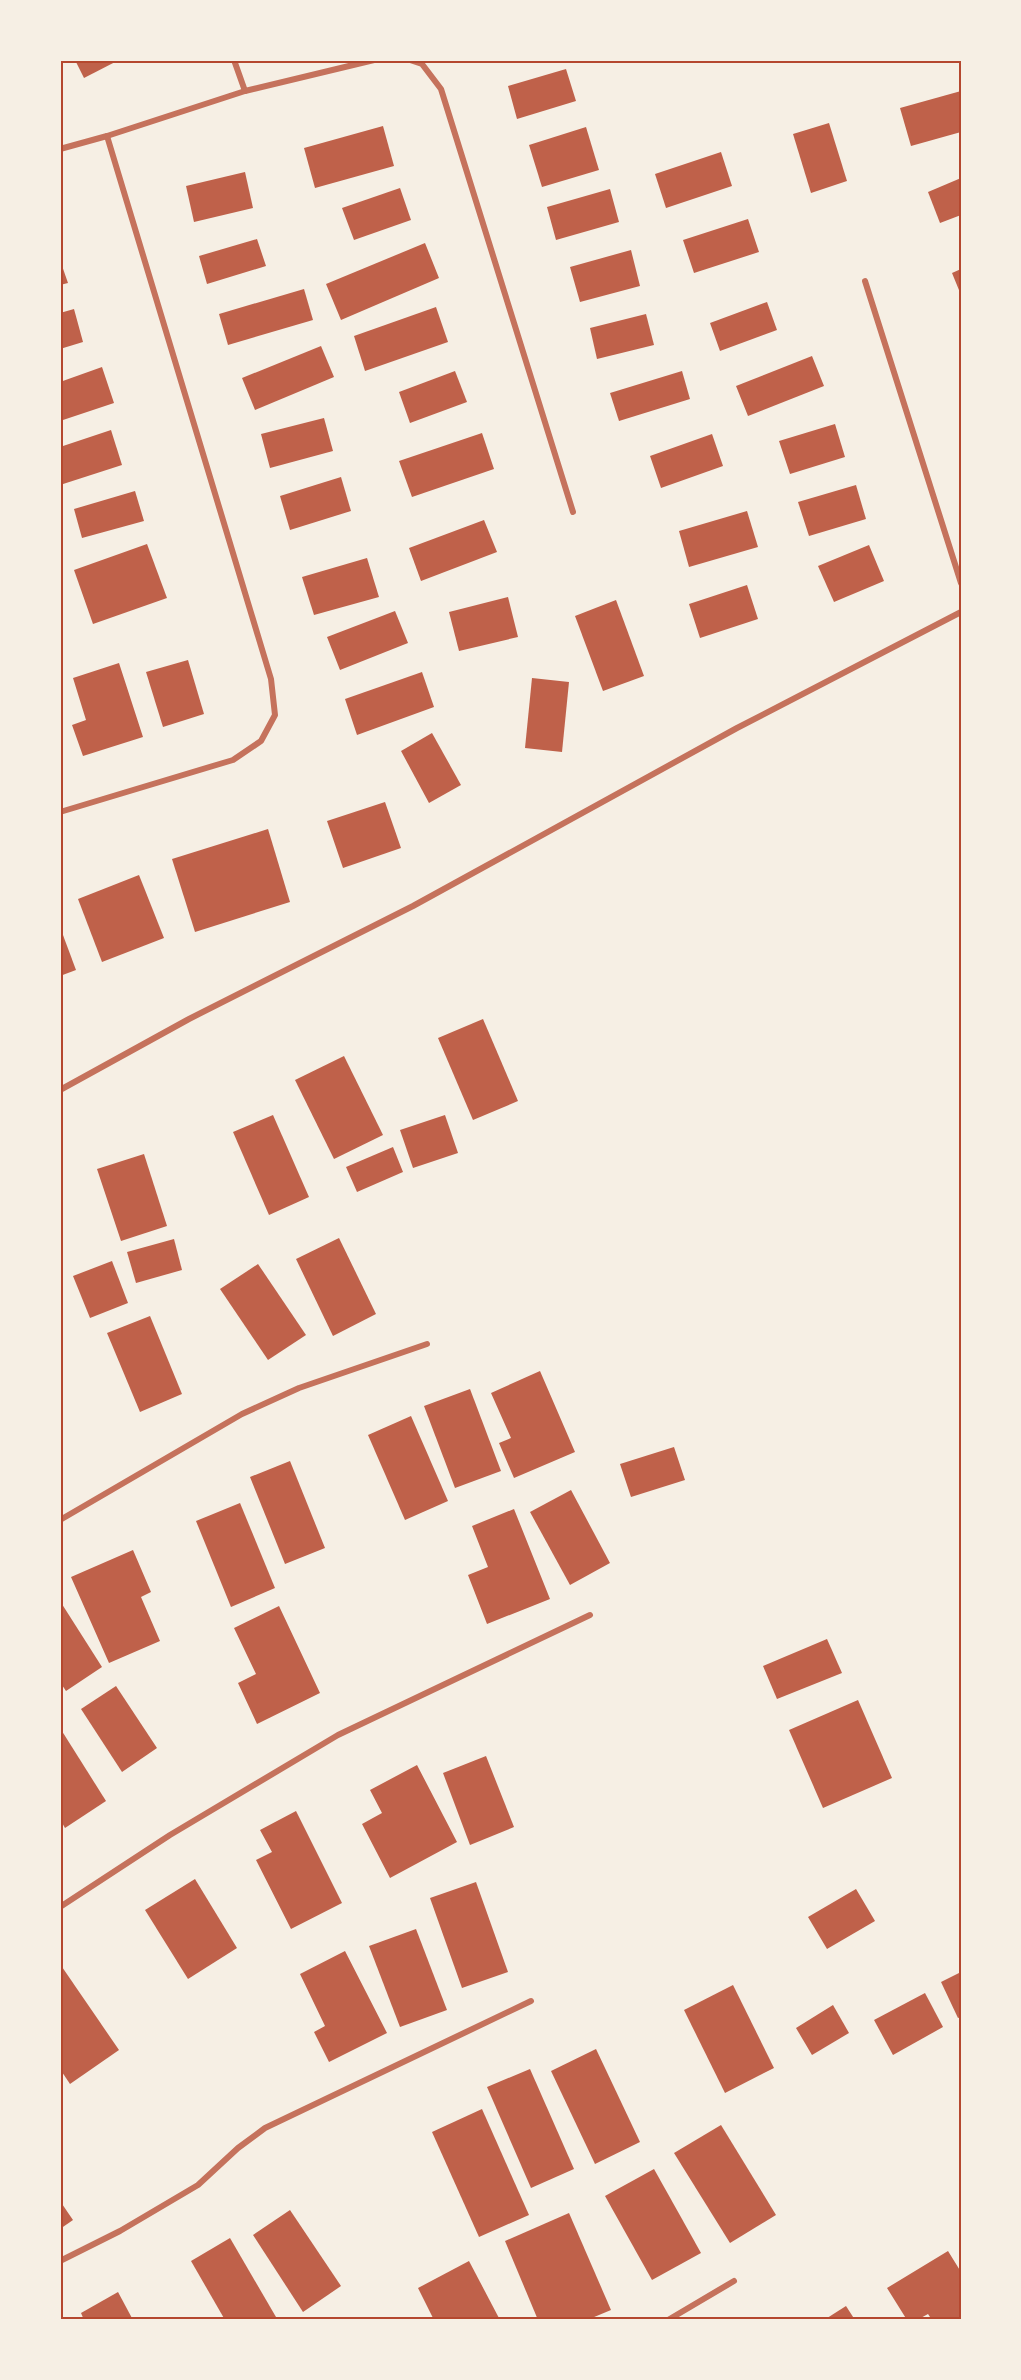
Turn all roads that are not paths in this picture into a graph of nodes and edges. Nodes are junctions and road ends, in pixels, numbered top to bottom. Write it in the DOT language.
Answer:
graph roads {
  1 [pos="234,60"];
  2 [pos="374,60"];
  3 [pos="410,60"];
  4 [pos="244,91"];
  5 [pos="107,136"];
  6 [pos="60,149"];
  7 [pos="865,281"];
  8 [pos="573,512"];
  9 [pos="961,584"];
  10 [pos="961,612"];
  11 [pos="60,812"];
  12 [pos="60,1090"];
  13 [pos="427,1344"];
  14 [pos="60,1520"];
  15 [pos="590,1615"];
  16 [pos="60,1907"];
  17 [pos="531,2001"];
  18 [pos="60,2261"];
  19 [pos="734,2281"];
  20 [pos="668,2320"];
  1 -- 4 [label="street"];
  2 -- 4 [label="street"];
  3 -- 8 [label="street"];
  4 -- 5 [label="street"];
  5 -- 6 [label="street"];
  5 -- 11 [label="street"];
  7 -- 9 [label="street"];
  10 -- 12 [label="street"];
  13 -- 14 [label="street"];
  15 -- 16 [label="street"];
  17 -- 18 [label="street"];
  19 -- 20 [label="street"];
}
